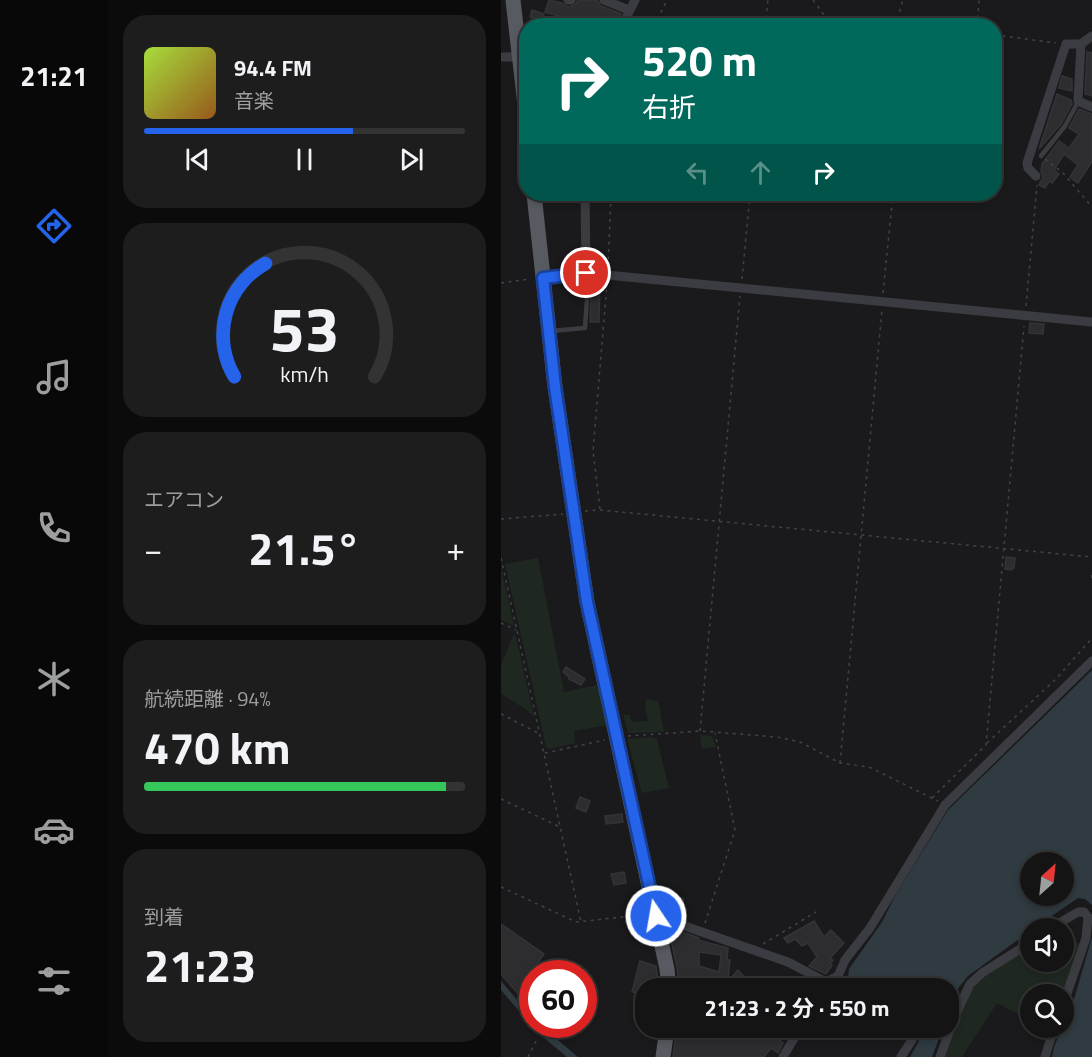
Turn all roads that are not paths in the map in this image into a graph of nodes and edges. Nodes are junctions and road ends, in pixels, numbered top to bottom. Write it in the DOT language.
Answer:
graph roads {
  1 [pos="513,0"];
  2 [pos="604,0"];
  3 [pos="635,0"];
  4 [pos="629,10"];
  5 [pos="626,18"];
  6 [pos="1092,36"];
  7 [pos="1080,44"];
  8 [pos="519,49"];
  9 [pos="501,57"];
  10 [pos="519,57"];
  11 [pos="1078,101"];
  12 [pos="1092,107"];
  13 [pos="1041,156"];
  14 [pos="1036,177"];
  15 [pos="535,201"];
  16 [pos="585,201"];
  17 [pos="586,273"];
  18 [pos="543,278"];
  19 [pos="587,298"];
  20 [pos="1092,322"];
  21 [pos="548,331"];
  22 [pos="1092,661"];
  23 [pos="656,916"];
  24 [pos="1068,918"];
  25 [pos="1020,949"];
  26 [pos="838,976"];
  27 [pos="668,978"];
  28 [pos="813,978"];
  29 [pos="835,978"];
  30 [pos="1070,984"];
  31 [pos="666,1038"];
  32 [pos="794,1038"];
  33 [pos="911,1038"];
  34 [pos="1051,1038"];
  35 [pos="663,1057"];
  36 [pos="783,1057"];
  37 [pos="901,1057"];
  38 [pos="940,1057"];
  39 [pos="1045,1057"];
  1 -- 8 [label="main road"];
  2 -- 4 [label="street"];
  3 -- 4 [label="street"];
  4 -- 5 [label="street"];
  6 -- 7 [label="street"];
  7 -- 11 [label="street"];
  7 -- 14 [label="street"];
  9 -- 10 [label="street"];
  11 -- 12 [label="street"];
  11 -- 13 [label="lane"];
  15 -- 18 [label="main road"];
  16 -- 17 [label="street"];
  17 -- 18 [label="street"];
  17 -- 20 [label="street"];
  18 -- 21 [label="main road"];
  19 -- 21 [label="lane"];
  21 -- 23 [label="main road"];
  22 -- 26 [label="street"];
  23 -- 27 [label="main road"];
  23 -- 28 [label="street"];
  24 -- 30 [label="street"];
  25 -- 38 [label="street"];
  26 -- 29 [label="street"];
  31 -- 35 [label="main road"];
  32 -- 36 [label="street"];
  33 -- 37 [label="street"];
  34 -- 39 [label="street"];
}
